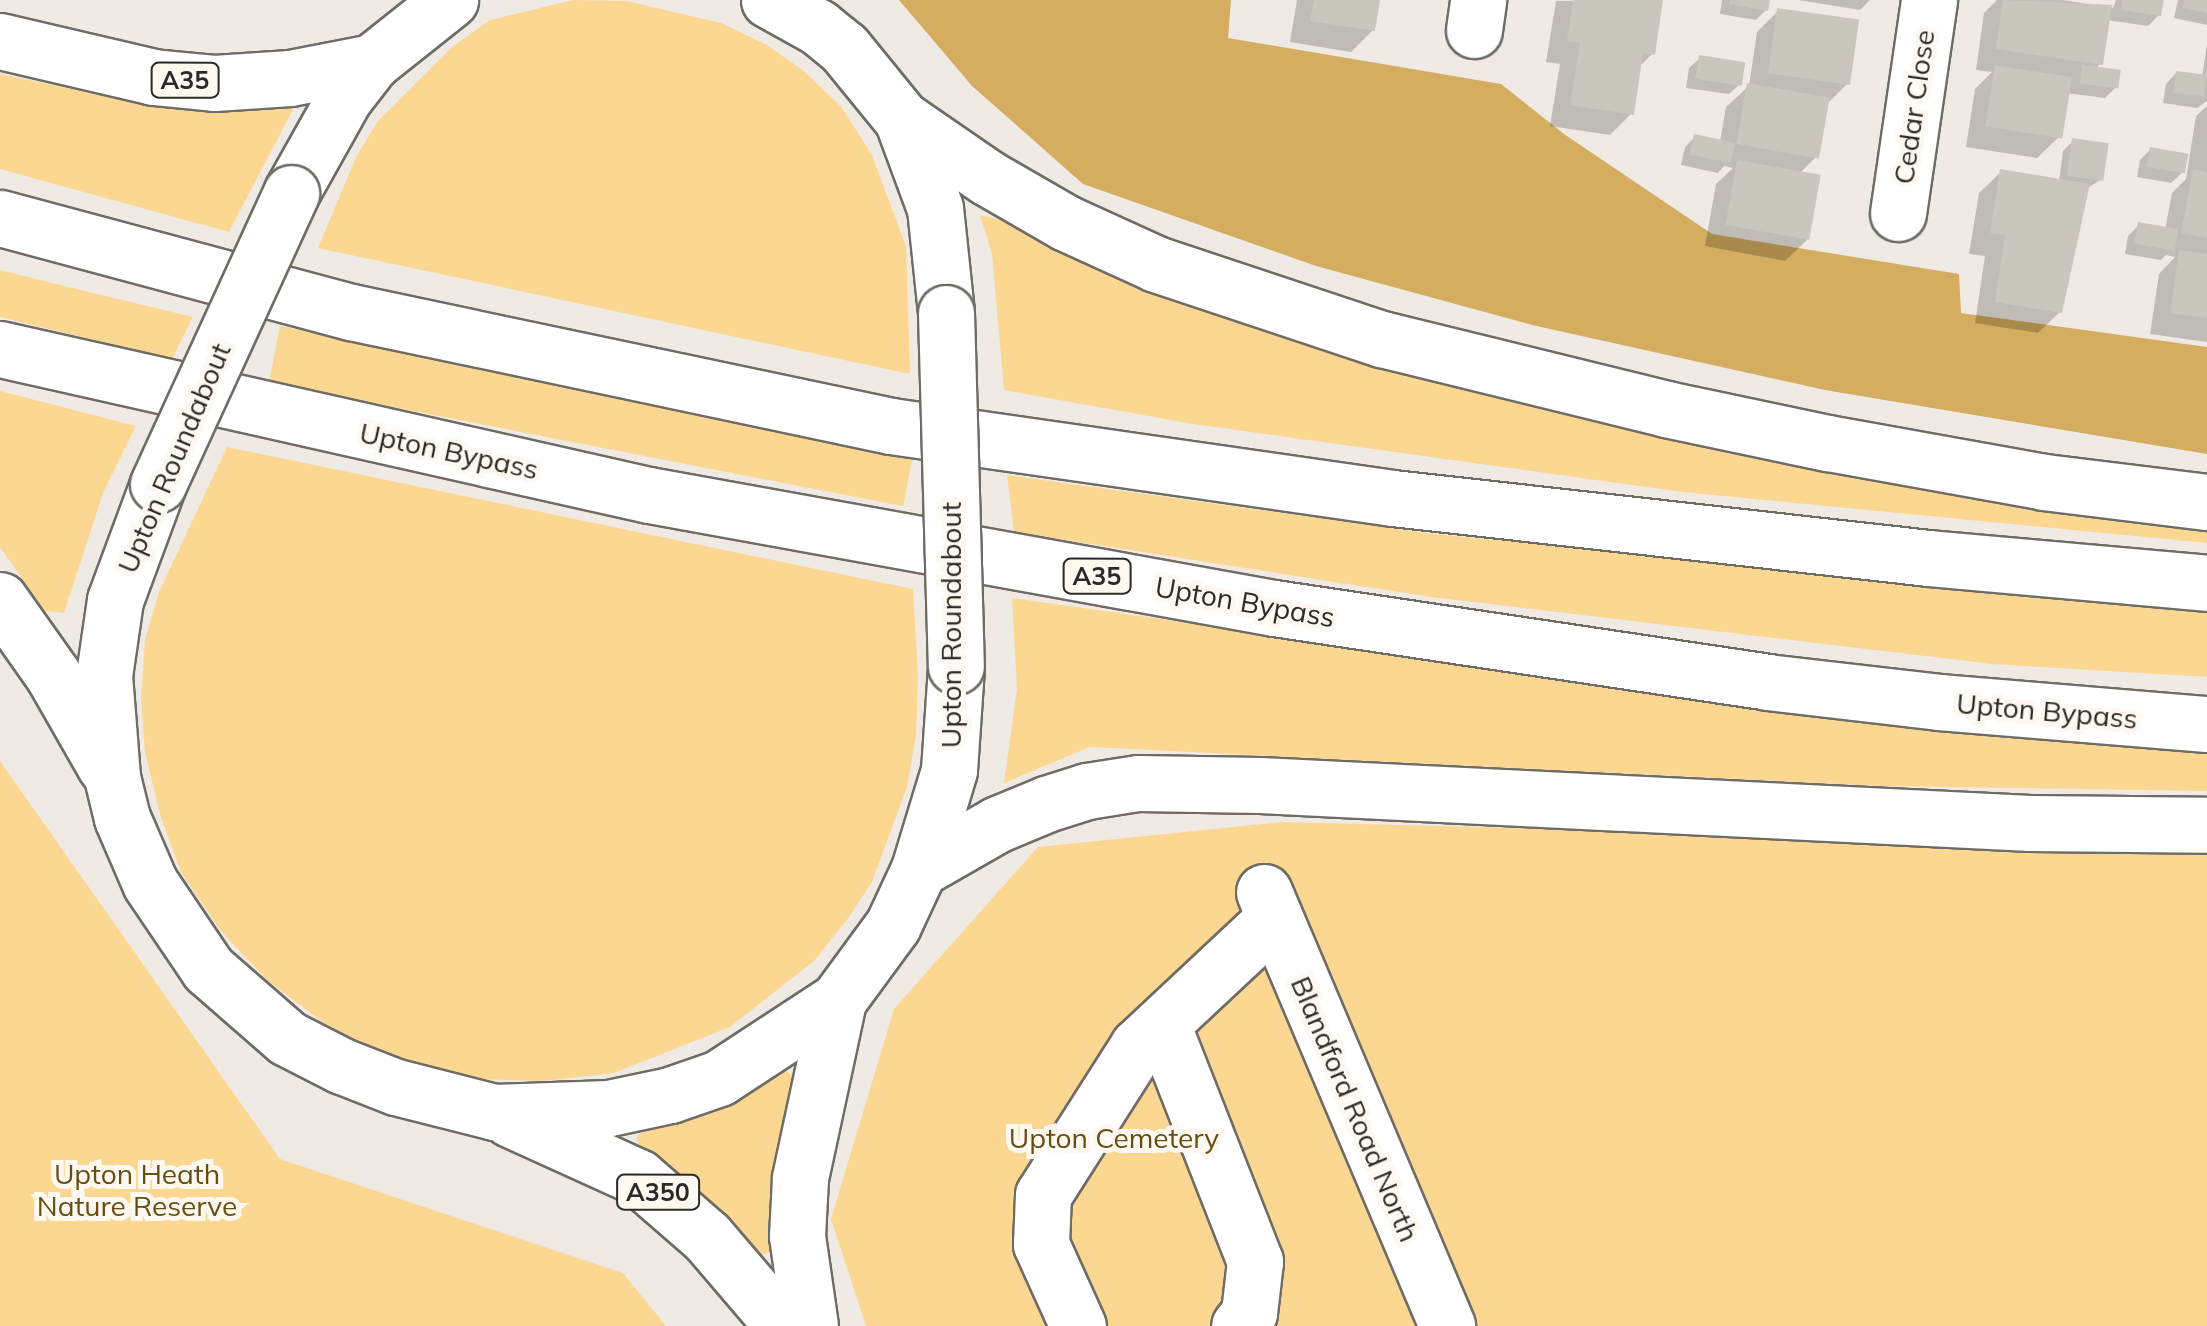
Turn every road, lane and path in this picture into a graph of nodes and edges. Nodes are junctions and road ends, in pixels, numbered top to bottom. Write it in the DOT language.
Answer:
graph roads {
  1 [pos="450,0"];
  2 [pos="769,0"];
  3 [pos="1930,0"];
  4 [pos="0,41"];
  5 [pos="372,62"];
  6 [pos="902,118"];
  7 [pos="1898,213"];
  8 [pos="0,218"];
  9 [pos="0,349"];
  10 [pos="2207,502"];
  11 [pos="2207,584"];
  12 [pos="0,600"];
  13 [pos="2207,724"];
  14 [pos="112,777"];
  15 [pos="2207,825"];
  16 [pos="918,869"];
  17 [pos="838,1000"];
  18 [pos="1162,1024"];
  19 [pos="494,1112"];
  20 [pos="783,1326"];
  21 [pos="810,1326"];
  22 [pos="1078,1326"];
  23 [pos="1239,1326"];
  24 [pos="1447,1326"];
  1 -- 5 [label="main road, Upton Roundabout"];
  2 -- 6 [label="main road, Upton Roundabout"];
  3 -- 7 [label="main road, Cedar Close"];
  4 -- 5 [label="main road, A35"];
  5 -- 14 [label="main road, Upton Roundabout, bridge"];
  6 -- 10 [label="main road"];
  6 -- 16 [label="main road, Upton Roundabout, bridge"];
  8 -- 11 [label="main road"];
  9 -- 13 [label="main road, Upton Bypass / A35"];
  12 -- 14 [label="main road"];
  14 -- 19 [label="main road, Upton Roundabout"];
  15 -- 16 [label="main road"];
  16 -- 17 [label="main road, Upton Roundabout"];
  17 -- 19 [label="main road, Upton Roundabout"];
  17 -- 21 [label="main road"];
  18 -- 22 [label="main road"];
  18 -- 23 [label="main road"];
  18 -- 24 [label="main road, Blandford Road North"];
  19 -- 20 [label="main road, A350"];
}
